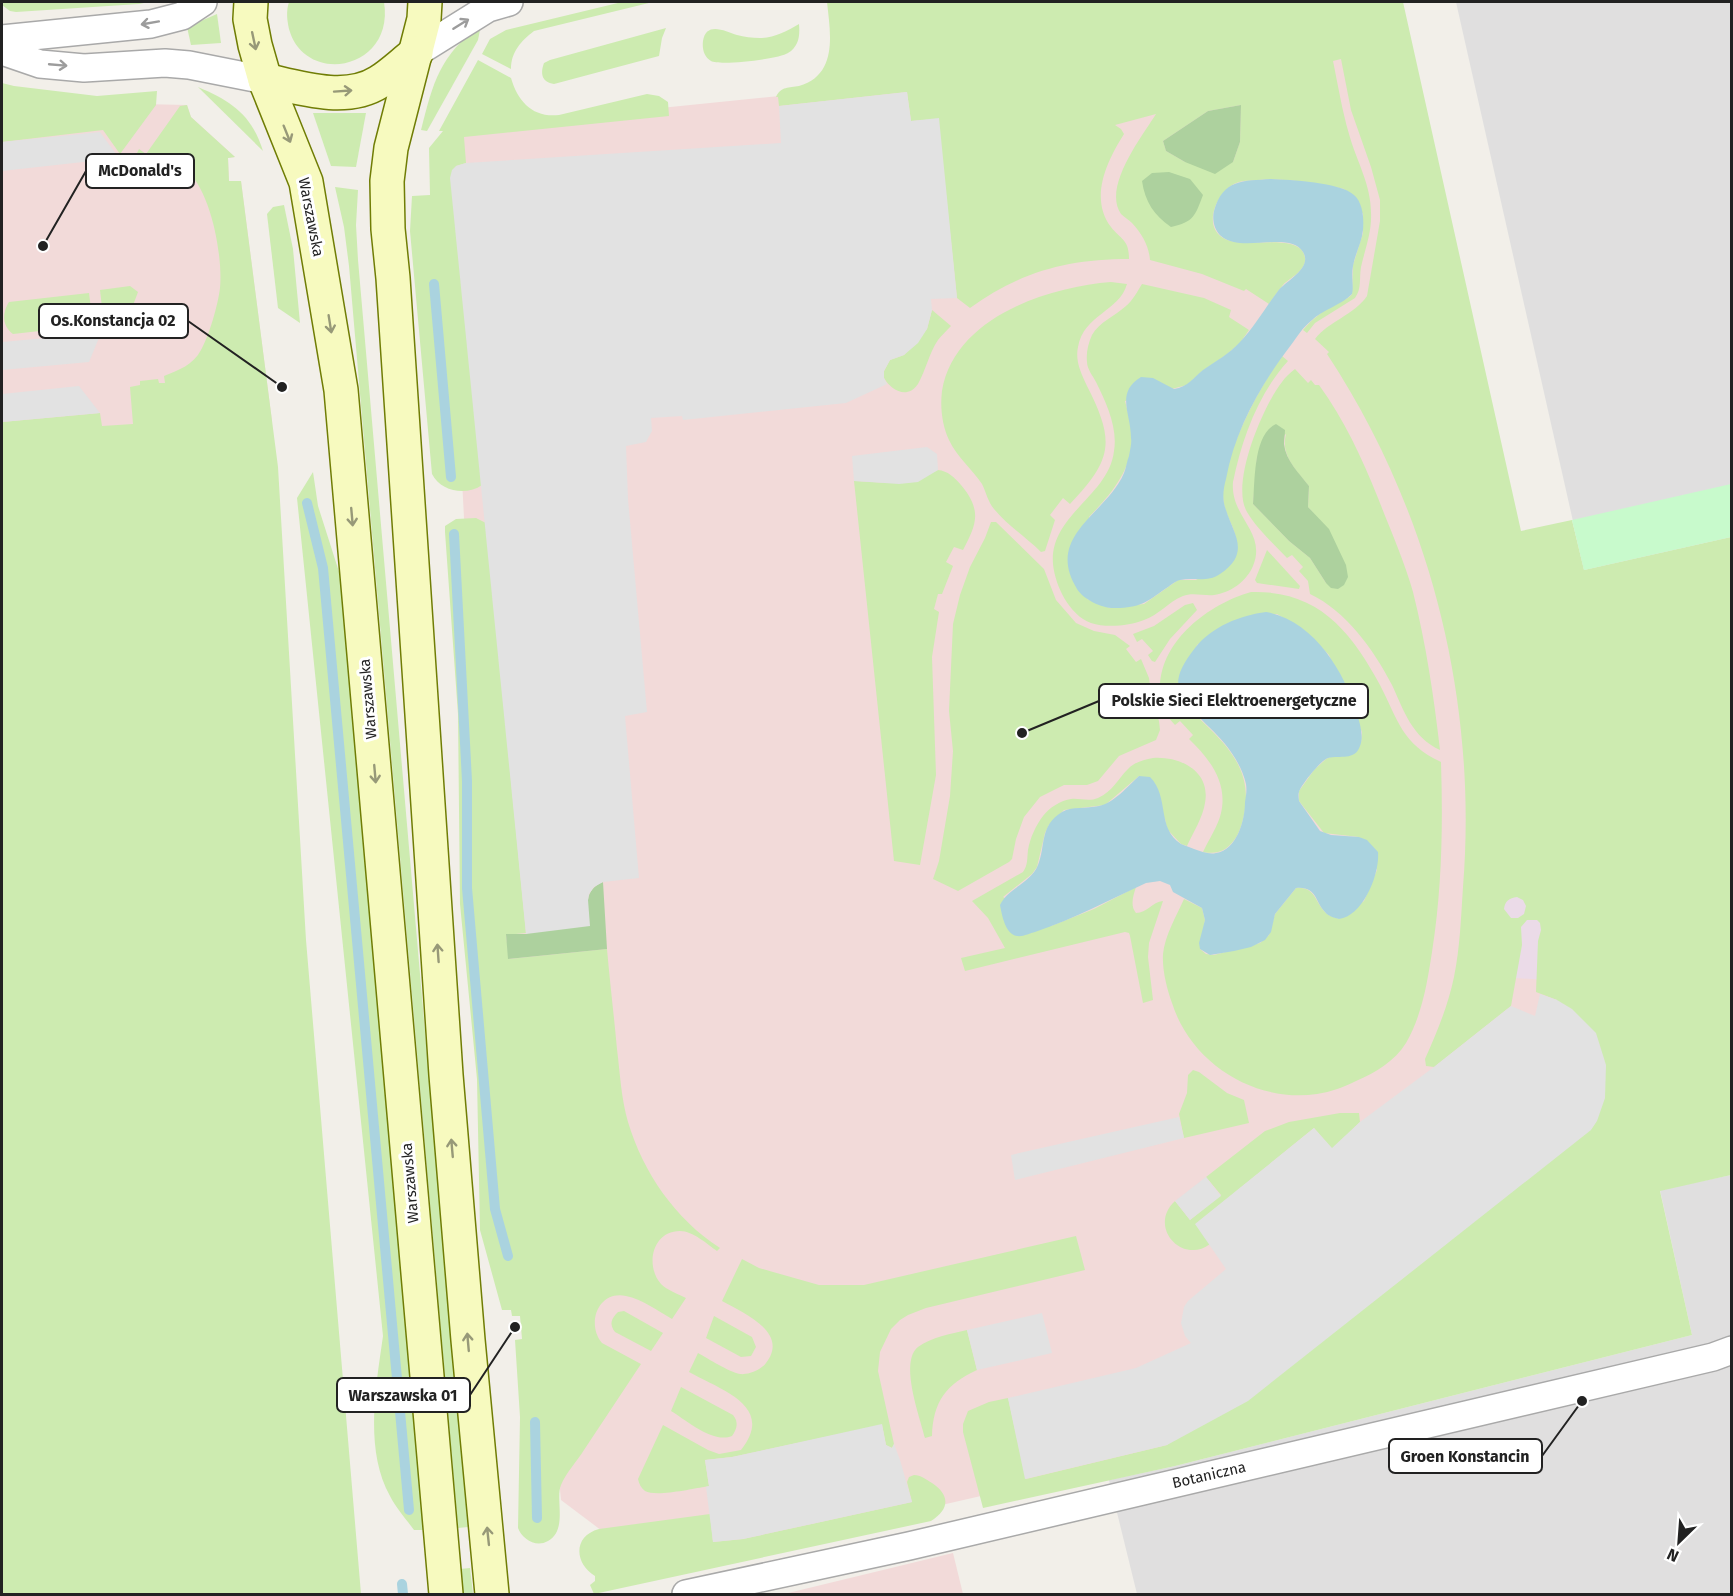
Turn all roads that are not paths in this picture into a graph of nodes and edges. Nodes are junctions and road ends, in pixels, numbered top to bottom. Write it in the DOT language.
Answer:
graph roads {
  1 [pos="203,2"];
  2 [pos="251,2"];
  3 [pos="425,2"];
  4 [pos="509,2"];
  5 [pos="2,39"];
  6 [pos="2,51"];
  7 [pos="416,53"];
  8 [pos="265,80"];
  9 [pos="1731,1350"];
  10 [pos="446,1594"];
  11 [pos="492,1594"];
  12 [pos="686,1594"];
  1 -- 5 [label="street, one-way"];
  2 -- 8 [label="main road, Warszawska, one-way"];
  3 -- 7 [label="main road"];
  7 -- 4 [label="street, one-way"];
  6 -- 8 [label="street, one-way"];
  8 -- 7 [label="main road, one-way"];
  11 -- 7 [label="main road, one-way"];
  8 -- 10 [label="main road, Warszawska, one-way"];
  9 -- 12 [label="street, Botaniczna"];
}
